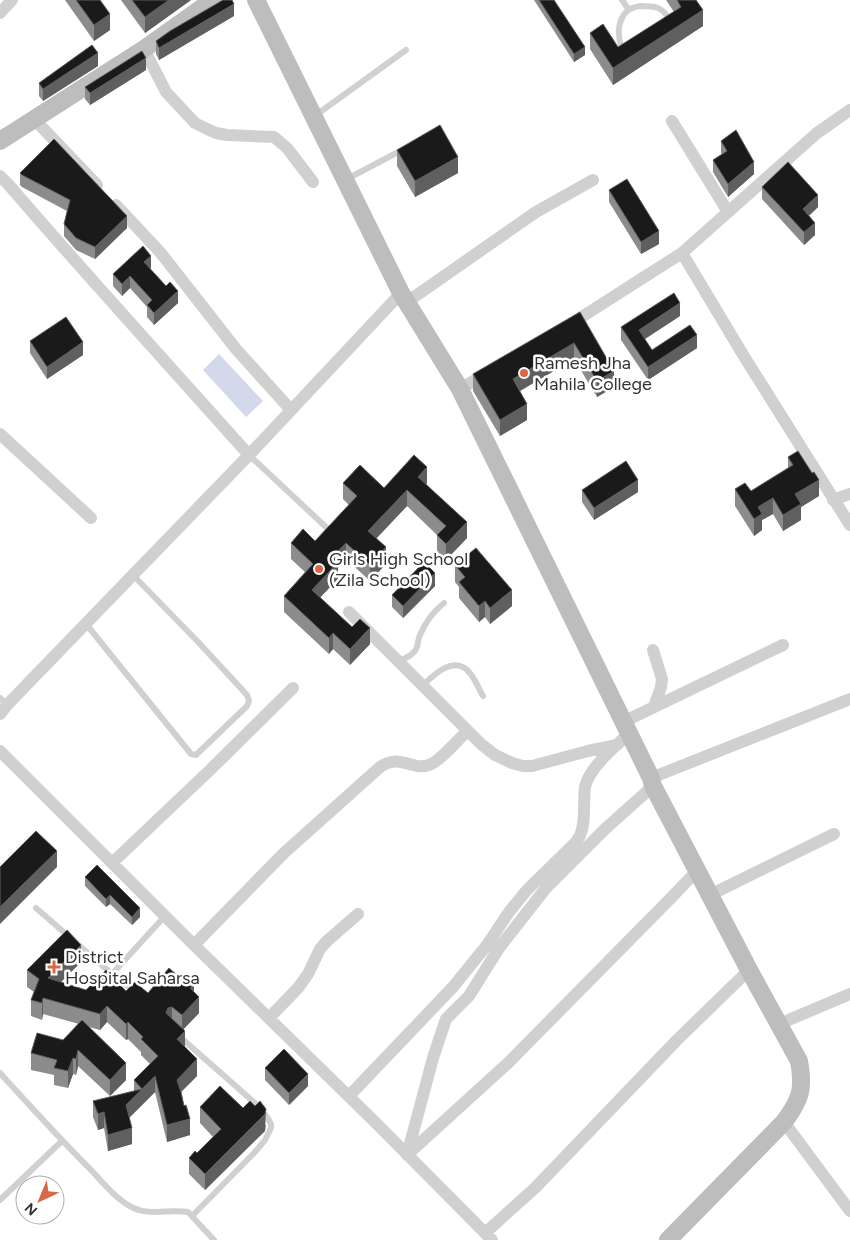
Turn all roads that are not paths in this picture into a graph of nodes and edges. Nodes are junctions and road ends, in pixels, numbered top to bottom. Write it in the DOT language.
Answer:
graph roads {
  1 [pos="12,0"];
  2 [pos="213,0"];
  3 [pos="256,0"];
  4 [pos="622,0"];
  5 [pos="629,10"];
  6 [pos="0,13"];
  7 [pos="144,49"];
  8 [pos="406,50"];
  9 [pos="850,110"];
  10 [pos="314,117"];
  11 [pos="34,120"];
  12 [pos="672,121"];
  13 [pos="0,141"];
  14 [pos="413,144"];
  15 [pos="0,176"];
  16 [pos="345,180"];
  17 [pos="593,180"];
  18 [pos="313,182"];
  19 [pos="728,212"];
  20 [pos="682,253"];
  21 [pos="404,298"];
  22 [pos="558,331"];
  23 [pos="501,365"];
  24 [pos="460,389"];
  25 [pos="291,410"];
  26 [pos="0,434"];
  27 [pos="249,455"];
  28 [pos="850,494"];
  29 [pos="834,500"];
  30 [pos="91,518"];
  31 [pos="850,525"];
  32 [pos="328,529"];
  33 [pos="133,575"];
  34 [pos="444,603"];
  35 [pos="349,612"];
  36 [pos="86,624"];
  37 [pos="782,644"];
  38 [pos="653,650"];
  39 [pos="398,661"];
  40 [pos="422,686"];
  41 [pos="293,688"];
  42 [pos="483,696"];
  43 [pos="850,699"];
  44 [pos="2,706"];
  45 [pos="654,707"];
  46 [pos="467,731"];
  47 [pos="623,733"];
  48 [pos="0,751"];
  49 [pos="652,782"];
  50 [pos="834,834"];
  51 [pos="112,862"];
  52 [pos="698,871"];
  53 [pos="710,895"];
  54 [pos="36,908"];
  55 [pos="358,914"];
  56 [pos="165,915"];
  57 [pos="194,945"];
  58 [pos="749,970"];
  59 [pos="112,974"];
  60 [pos="850,994"];
  61 [pos="139,995"];
  62 [pos="269,1018"];
  63 [pos="779,1024"];
  64 [pos="175,1032"];
  65 [pos="0,1073"];
  66 [pos="349,1096"];
  67 [pos="784,1122"];
  68 [pos="62,1141"];
  69 [pos="407,1155"];
  70 [pos="0,1200"];
  71 [pos="850,1211"];
  72 [pos="192,1216"];
  73 [pos="488,1237"];
  74 [pos="214,1240"];
  75 [pos="668,1240"];
  1 -- 6 [label="street"];
  2 -- 7 [label="street"];
  3 -- 10 [label="street"];
  4 -- 5 [label="lane"];
  5 -- 5 [label="lane"];
  7 -- 11 [label="street"];
  7 -- 18 [label="street"];
  8 -- 10 [label="lane"];
  9 -- 19 [label="street"];
  10 -- 16 [label="street"];
  11 -- 13 [label="street"];
  11 -- 25 [label="street"];
  12 -- 19 [label="street"];
  14 -- 16 [label="lane"];
  15 -- 27 [label="street"];
  16 -- 21 [label="street"];
  17 -- 21 [label="street"];
  19 -- 20 [label="street"];
  20 -- 22 [label="street"];
  20 -- 29 [label="street"];
  21 -- 24 [label="street"];
  21 -- 25 [label="street"];
  23 -- 24 [label="street"];
  24 -- 47 [label="street"];
  25 -- 27 [label="street"];
  26 -- 30 [label="street"];
  27 -- 32 [label="lane"];
  27 -- 33 [label="street"];
  28 -- 29 [label="street"];
  29 -- 31 [label="street"];
  33 -- 36 [label="street"];
  33 -- 36 [label="lane"];
  34 -- 39 [label="lane"];
  35 -- 39 [label="street"];
  36 -- 44 [label="street"];
  37 -- 45 [label="street"];
  38 -- 45 [label="street"];
  39 -- 40 [label="street"];
  40 -- 42 [label="lane"];
  40 -- 46 [label="street"];
  41 -- 51 [label="street"];
  43 -- 49 [label="street"];
  45 -- 47 [label="street"];
  46 -- 47 [label="street"];
  46 -- 57 [label="street"];
  47 -- 49 [label="street"];
  47 -- 66 [label="street"];
  48 -- 51 [label="street"];
  49 -- 52 [label="street"];
  49 -- 69 [label="street"];
  50 -- 53 [label="street"];
  51 -- 56 [label="street"];
  52 -- 53 [label="street"];
  52 -- 69 [label="street"];
  53 -- 58 [label="street"];
  54 -- 59 [label="lane"];
  55 -- 62 [label="street"];
  56 -- 57 [label="street"];
  56 -- 59 [label="lane"];
  57 -- 62 [label="street"];
  58 -- 63 [label="street"];
  58 -- 73 [label="street"];
  59 -- 61 [label="lane"];
  60 -- 63 [label="street"];
  62 -- 66 [label="street"];
  63 -- 67 [label="street"];
  64 -- 72 [label="lane"];
  65 -- 68 [label="lane"];
  66 -- 69 [label="street"];
  67 -- 71 [label="street"];
  67 -- 75 [label="street"];
  68 -- 70 [label="lane"];
  68 -- 72 [label="lane"];
  69 -- 73 [label="street"];
  72 -- 74 [label="lane"];
}
